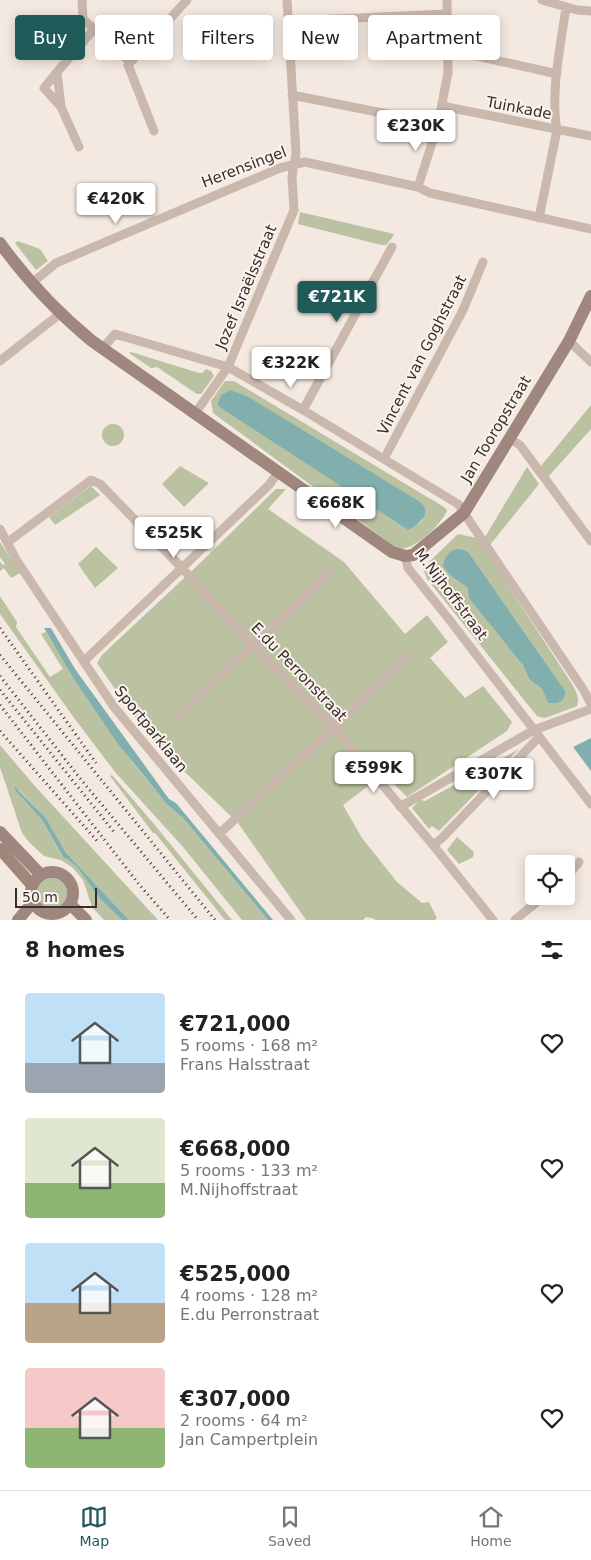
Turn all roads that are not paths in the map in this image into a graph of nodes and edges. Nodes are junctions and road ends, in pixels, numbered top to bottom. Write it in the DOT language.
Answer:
graph roads {
  1 [pos="82,0"];
  2 [pos="186,0"];
  3 [pos="287,0"];
  4 [pos="447,0"];
  5 [pos="542,0"];
  6 [pos="566,7"];
  7 [pos="591,11"];
  8 [pos="447,14"];
  9 [pos="288,15"];
  10 [pos="358,18"];
  11 [pos="94,29"];
  12 [pos="291,60"];
  13 [pos="448,60"];
  14 [pos="495,60"];
  15 [pos="130,62"];
  16 [pos="57,72"];
  17 [pos="557,74"];
  18 [pos="292,95"];
  19 [pos="442,106"];
  20 [pos="61,107"];
  21 [pos="438,124"];
  22 [pos="558,130"];
  23 [pos="154,131"];
  24 [pos="591,136"];
  25 [pos="79,147"];
  26 [pos="294,164"];
  27 [pos="418,187"];
  28 [pos="539,218"];
  29 [pos="591,230"];
  30 [pos="0,243"];
  31 [pos="392,247"];
  32 [pos="483,262"];
  33 [pos="32,283"];
  34 [pos="591,296"];
  35 [pos="61,313"];
  36 [pos="568,341"];
  37 [pos="102,348"];
  38 [pos="0,361"];
  39 [pos="591,362"];
  40 [pos="228,367"];
  41 [pos="303,410"];
  42 [pos="196,412"];
  43 [pos="510,439"];
  44 [pos="384,459"];
  45 [pos="279,472"];
  46 [pos="464,513"];
  47 [pos="0,529"];
  48 [pos="591,541"];
  49 [pos="8,542"];
  50 [pos="405,556"];
  51 [pos="182,568"];
  52 [pos="329,573"];
  53 [pos="253,646"];
  54 [pos="408,655"];
  55 [pos="84,660"];
  56 [pos="587,688"];
  57 [pos="591,704"];
  58 [pos="591,709"];
  59 [pos="179,715"];
  60 [pos="334,727"];
  61 [pos="537,733"];
  62 [pos="591,804"];
  63 [pos="400,807"];
  64 [pos="0,832"];
  65 [pos="220,834"];
  66 [pos="433,845"];
  67 [pos="0,848"];
  68 [pos="580,862"];
  69 [pos="575,867"];
  70 [pos="41,874"];
  71 [pos="32,885"];
  72 [pos="70,904"];
  73 [pos="533,905"];
  74 [pos="37,906"];
  75 [pos="64,916"];
  76 [pos="18,920"];
  77 [pos="32,920"];
  78 [pos="86,920"];
  79 [pos="291,920"];
  80 [pos="493,920"];
  81 [pos="515,920"];
  1 -- 11 [label="street"];
  2 -- 15 [label="street"];
  3 -- 9 [label="street, Jozef Israëlsstraat"];
  4 -- 8 [label="street"];
  5 -- 6 [label="street"];
  6 -- 7 [label="street"];
  6 -- 17 [label="street"];
  8 -- 10 [label="street"];
  11 -- 15 [label="street"];
  11 -- 16 [label="street"];
  12 -- 18 [label="street, Jozef Israëlsstraat"];
  13 -- 19 [label="street"];
  14 -- 17 [label="street"];
  15 -- 23 [label="street"];
  16 -- 20 [label="street"];
  16 -- 20 [label="street"];
  17 -- 22 [label="street"];
  18 -- 21 [label="street"];
  18 -- 26 [label="street, Jozef Israëlsstraat"];
  19 -- 21 [label="street"];
  19 -- 22 [label="street, Tuinkade"];
  20 -- 25 [label="street"];
  21 -- 27 [label="street"];
  22 -- 24 [label="street, Tuinkade"];
  22 -- 28 [label="street"];
  26 -- 27 [label="street, Herensingel"];
  26 -- 33 [label="street, Herensingel"];
  26 -- 40 [label="street, Jozef Israëlsstraat"];
  27 -- 28 [label="street, Herensingel"];
  28 -- 29 [label="street, Herensingel"];
  30 -- 33 [label="main road"];
  31 -- 41 [label="street"];
  32 -- 44 [label="street, Vincent van Goghstraat"];
  33 -- 35 [label="main road, M.Nijhoffstraat"];
  34 -- 36 [label="main road, Jan Tooropstraat"];
  35 -- 37 [label="main road, M.Nijhoffstraat"];
  35 -- 38 [label="street"];
  36 -- 39 [label="street"];
  36 -- 43 [label="main road, Jan Tooropstraat"];
  37 -- 40 [label="street"];
  37 -- 42 [label="main road, M.Nijhoffstraat"];
  40 -- 41 [label="street"];
  40 -- 42 [label="street, Jozef Israëlsstraat"];
  41 -- 44 [label="street"];
  42 -- 45 [label="main road, M.Nijhoffstraat"];
  43 -- 46 [label="main road, Jan Tooropstraat"];
  43 -- 48 [label="street"];
  44 -- 46 [label="street"];
  45 -- 50 [label="main road, M.Nijhoffstraat"];
  45 -- 51 [label="street"];
  46 -- 50 [label="main road, Jan Tooropstraat"];
  46 -- 56 [label="street"];
  47 -- 49 [label="street, Sportparklaan"];
  49 -- 51 [label="street, E.du Perronstraat"];
  49 -- 55 [label="street, Sportparklaan"];
  50 -- 61 [label="street, M.Nijhoffstraat"];
  51 -- 53 [label="street, E.du Perronstraat"];
  51 -- 55 [label="street"];
  52 -- 53 [label="street"];
  53 -- 59 [label="street"];
  53 -- 60 [label="street, E.du Perronstraat"];
  54 -- 60 [label="street"];
  55 -- 65 [label="street, Sportparklaan"];
  56 -- 57 [label="street"];
  58 -- 61 [label="street"];
  60 -- 63 [label="street, E.du Perronstraat"];
  60 -- 65 [label="street"];
  61 -- 62 [label="street, M.Nijhoffstraat"];
  61 -- 63 [label="street"];
  61 -- 66 [label="street"];
  63 -- 66 [label="street, E.du Perronstraat"];
  64 -- 70 [label="main road"];
  65 -- 79 [label="street, Sportparklaan"];
  66 -- 80 [label="street, E.du Perronstraat"];
  67 -- 71 [label="main road"];
  68 -- 69 [label="street"];
  70 -- 71 [label="main road"];
  70 -- 72 [label="main road"];
  71 -- 74 [label="main road"];
  72 -- 75 [label="main road"];
  72 -- 78 [label="main road"];
  73 -- 81 [label="street"];
  74 -- 75 [label="main road"];
  74 -- 76 [label="main road"];
  74 -- 77 [label="main road"];
}
